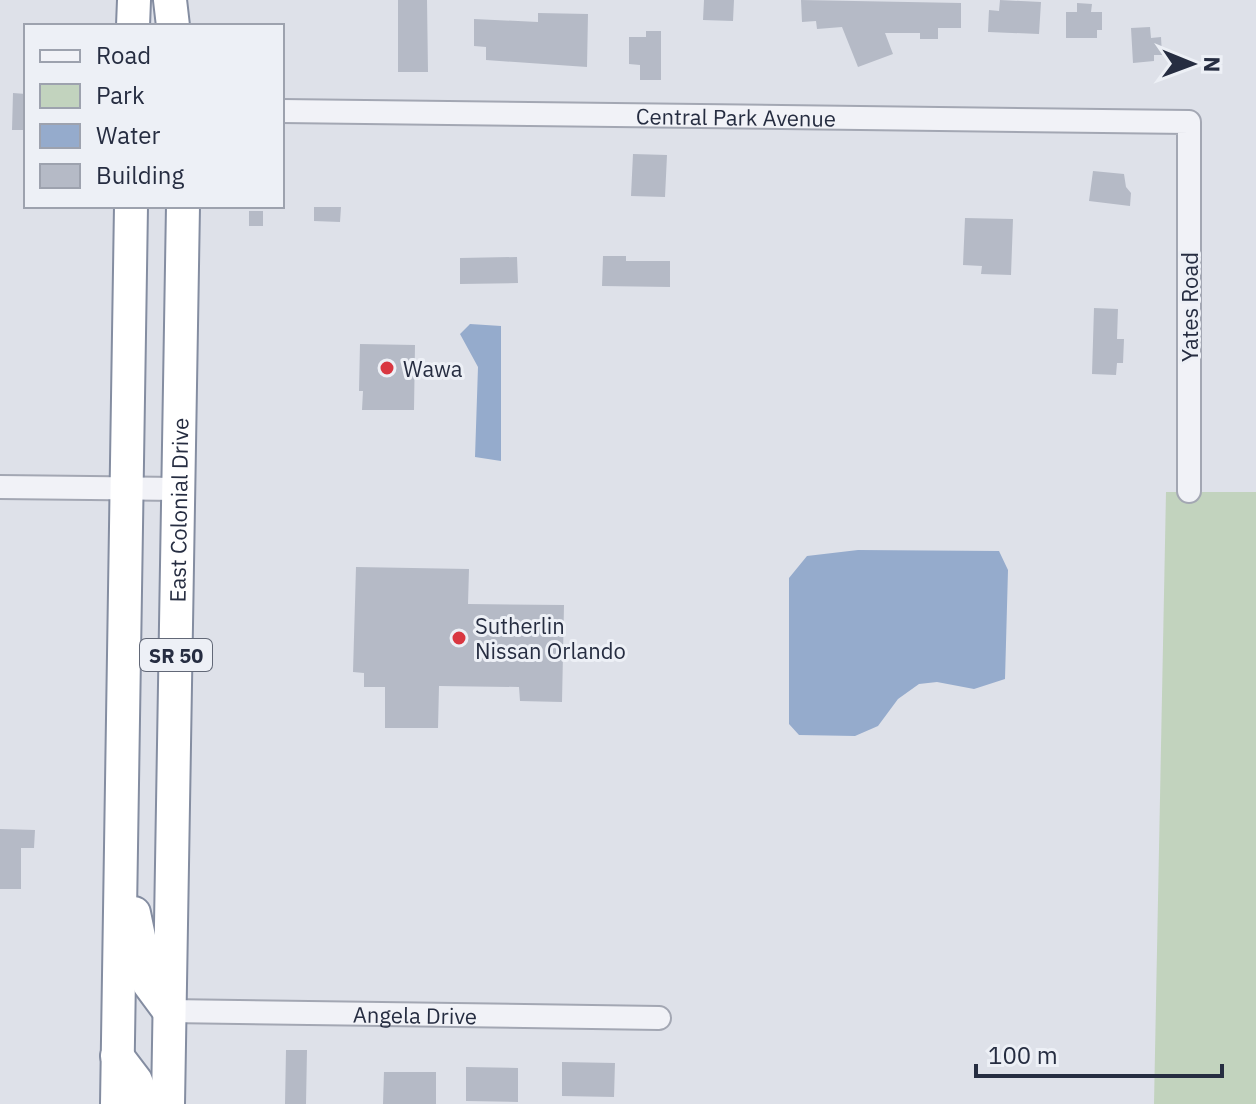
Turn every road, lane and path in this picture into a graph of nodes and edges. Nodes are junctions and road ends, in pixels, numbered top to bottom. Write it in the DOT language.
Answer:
graph roads {
  1 [pos="134,0"];
  2 [pos="170,0"];
  3 [pos="187,0"];
  4 [pos="133,24"];
  5 [pos="173,24"];
  6 [pos="187,24"];
  7 [pos="284,111"];
  8 [pos="1189,122"];
  9 [pos="131,208"];
  10 [pos="183,208"];
  11 [pos="0,487"];
  12 [pos="127,489"];
  13 [pos="179,489"];
  14 [pos="1189,491"];
  15 [pos="121,835"];
  16 [pos="169,1011"];
  17 [pos="659,1018"];
  18 [pos="117,1056"];
  19 [pos="117,1104"];
  20 [pos="145,1104"];
  21 [pos="168,1104"];
  1 -- 4 [label="highway"];
  2 -- 5 [label="highway"];
  3 -- 6 [label="highway"];
  7 -- 8 [label="street, Central Park Avenue"];
  8 -- 14 [label="street, Yates Road"];
  9 -- 12 [label="highway, SR 50"];
  10 -- 13 [label="highway, East Colonial Drive / SR 50"];
  11 -- 12 [label="street"];
  12 -- 13 [label="street"];
  12 -- 15 [label="highway, SR 50"];
  13 -- 16 [label="highway, East Colonial Drive / SR 50"];
  15 -- 16 [label="highway"];
  15 -- 18 [label="highway, SR 50"];
  16 -- 17 [label="street, Angela Drive"];
  16 -- 21 [label="highway, East Colonial Drive / SR 50"];
  18 -- 19 [label="highway, SR 50"];
  18 -- 20 [label="highway"];
}
